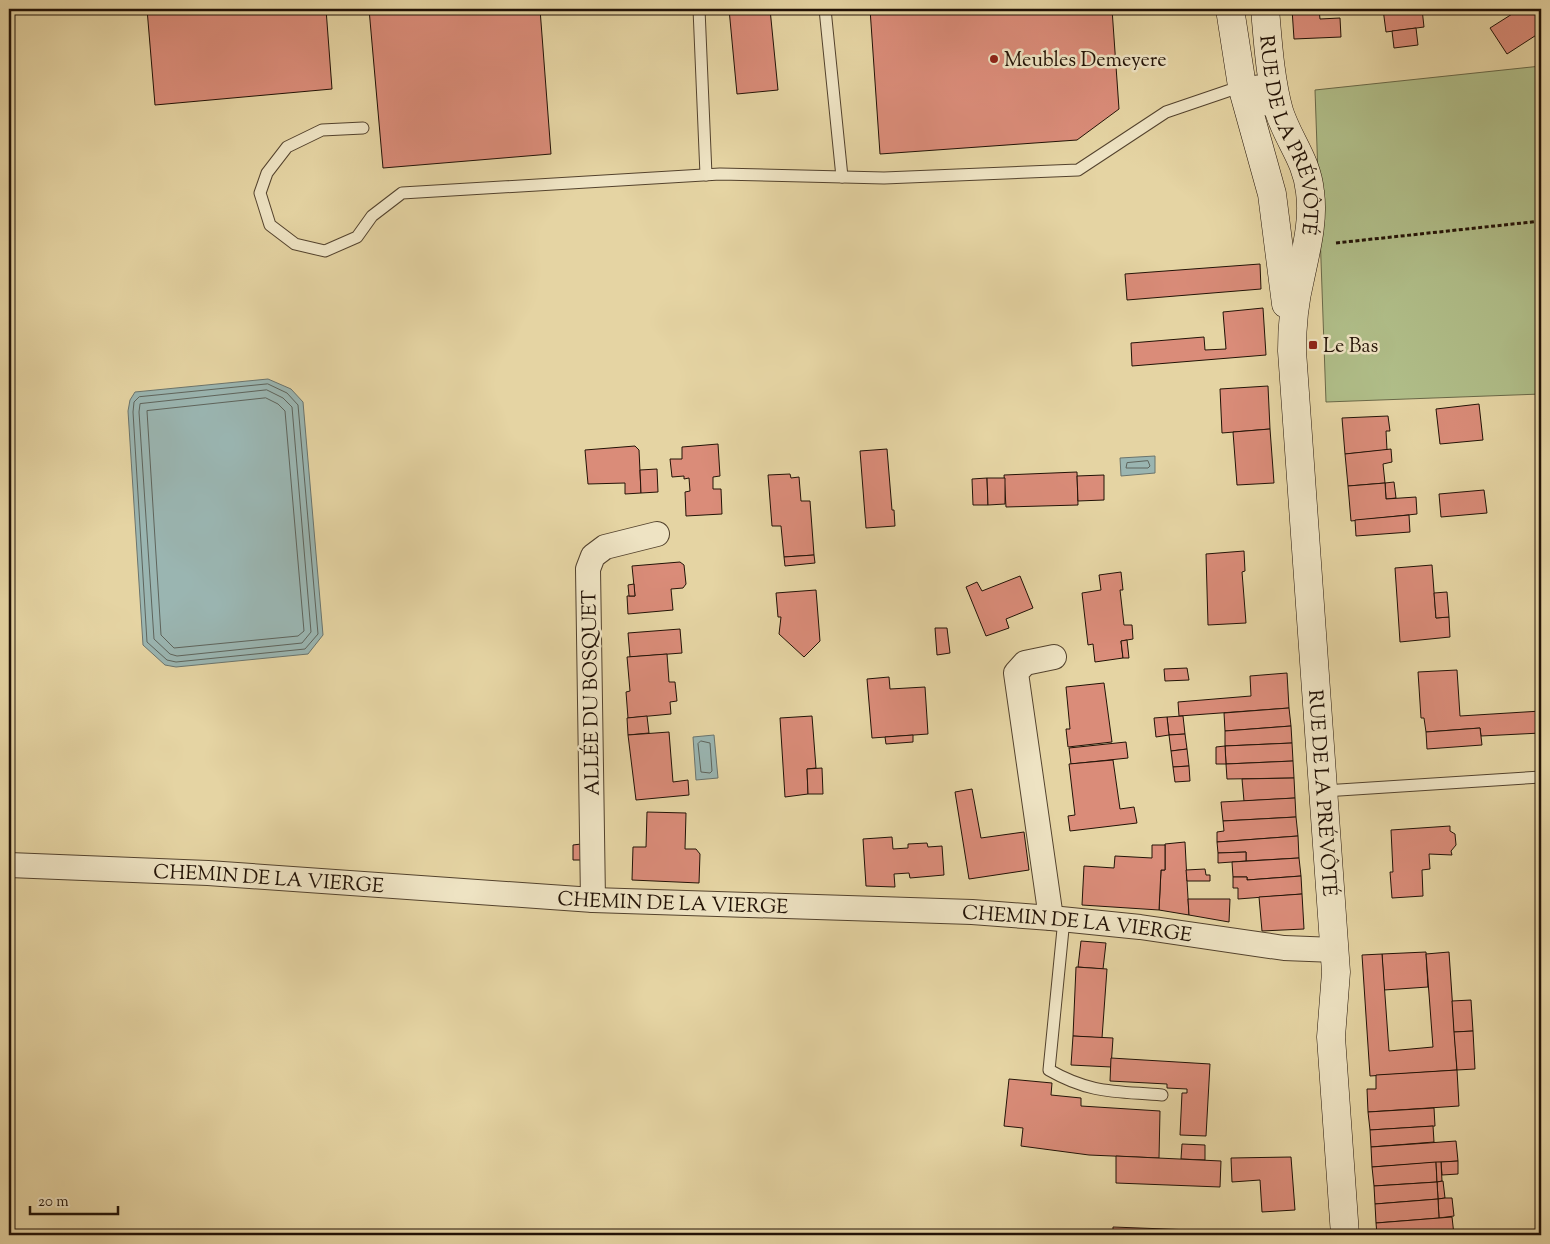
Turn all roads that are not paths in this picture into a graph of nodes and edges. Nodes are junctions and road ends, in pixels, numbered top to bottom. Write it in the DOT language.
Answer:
graph roads {
  1 [pos="699,9"];
  2 [pos="824,9"];
  3 [pos="1230,9"];
  4 [pos="1265,9"];
  5 [pos="1242,86"];
  6 [pos="363,128"];
  7 [pos="1301,154"];
  8 [pos="706,175"];
  9 [pos="842,177"];
  10 [pos="1292,350"];
  11 [pos="656,534"];
  12 [pos="1054,656"];
  13 [pos="1541,777"];
  14 [pos="1324,791"];
  15 [pos="9,865"];
  16 [pos="592,900"];
  17 [pos="1057,918"];
  18 [pos="1335,950"];
  19 [pos="1162,1095"];
  20 [pos="1345,1235"];
  1 -- 8 [label="lane"];
  2 -- 9 [label="lane"];
  3 -- 5 [label="street, RUE DE LA PRÉVÔTÉ"];
  4 -- 7 [label="street, RUE DE LA PRÉVÔTÉ"];
  5 -- 7 [label="lane"];
  5 -- 9 [label="lane"];
  5 -- 10 [label="street, RUE DE LA PRÉVÔTÉ"];
  6 -- 8 [label="lane"];
  7 -- 10 [label="street, RUE DE LA PRÉVÔTÉ"];
  8 -- 9 [label="lane"];
  10 -- 14 [label="street, RUE DE LA PRÉVÔTÉ"];
  11 -- 16 [label="street, ALLÉE DU BOSQUET"];
  12 -- 17 [label="street"];
  13 -- 14 [label="lane"];
  14 -- 18 [label="street, RUE DE LA PRÉVÔTÉ"];
  15 -- 16 [label="street, CHEMIN DE LA VIERGE"];
  16 -- 17 [label="street, CHEMIN DE LA VIERGE"];
  17 -- 18 [label="street, CHEMIN DE LA VIERGE"];
  17 -- 19 [label="lane"];
  18 -- 20 [label="street, RUE DE LA PRÉVÔTÉ"];
}
